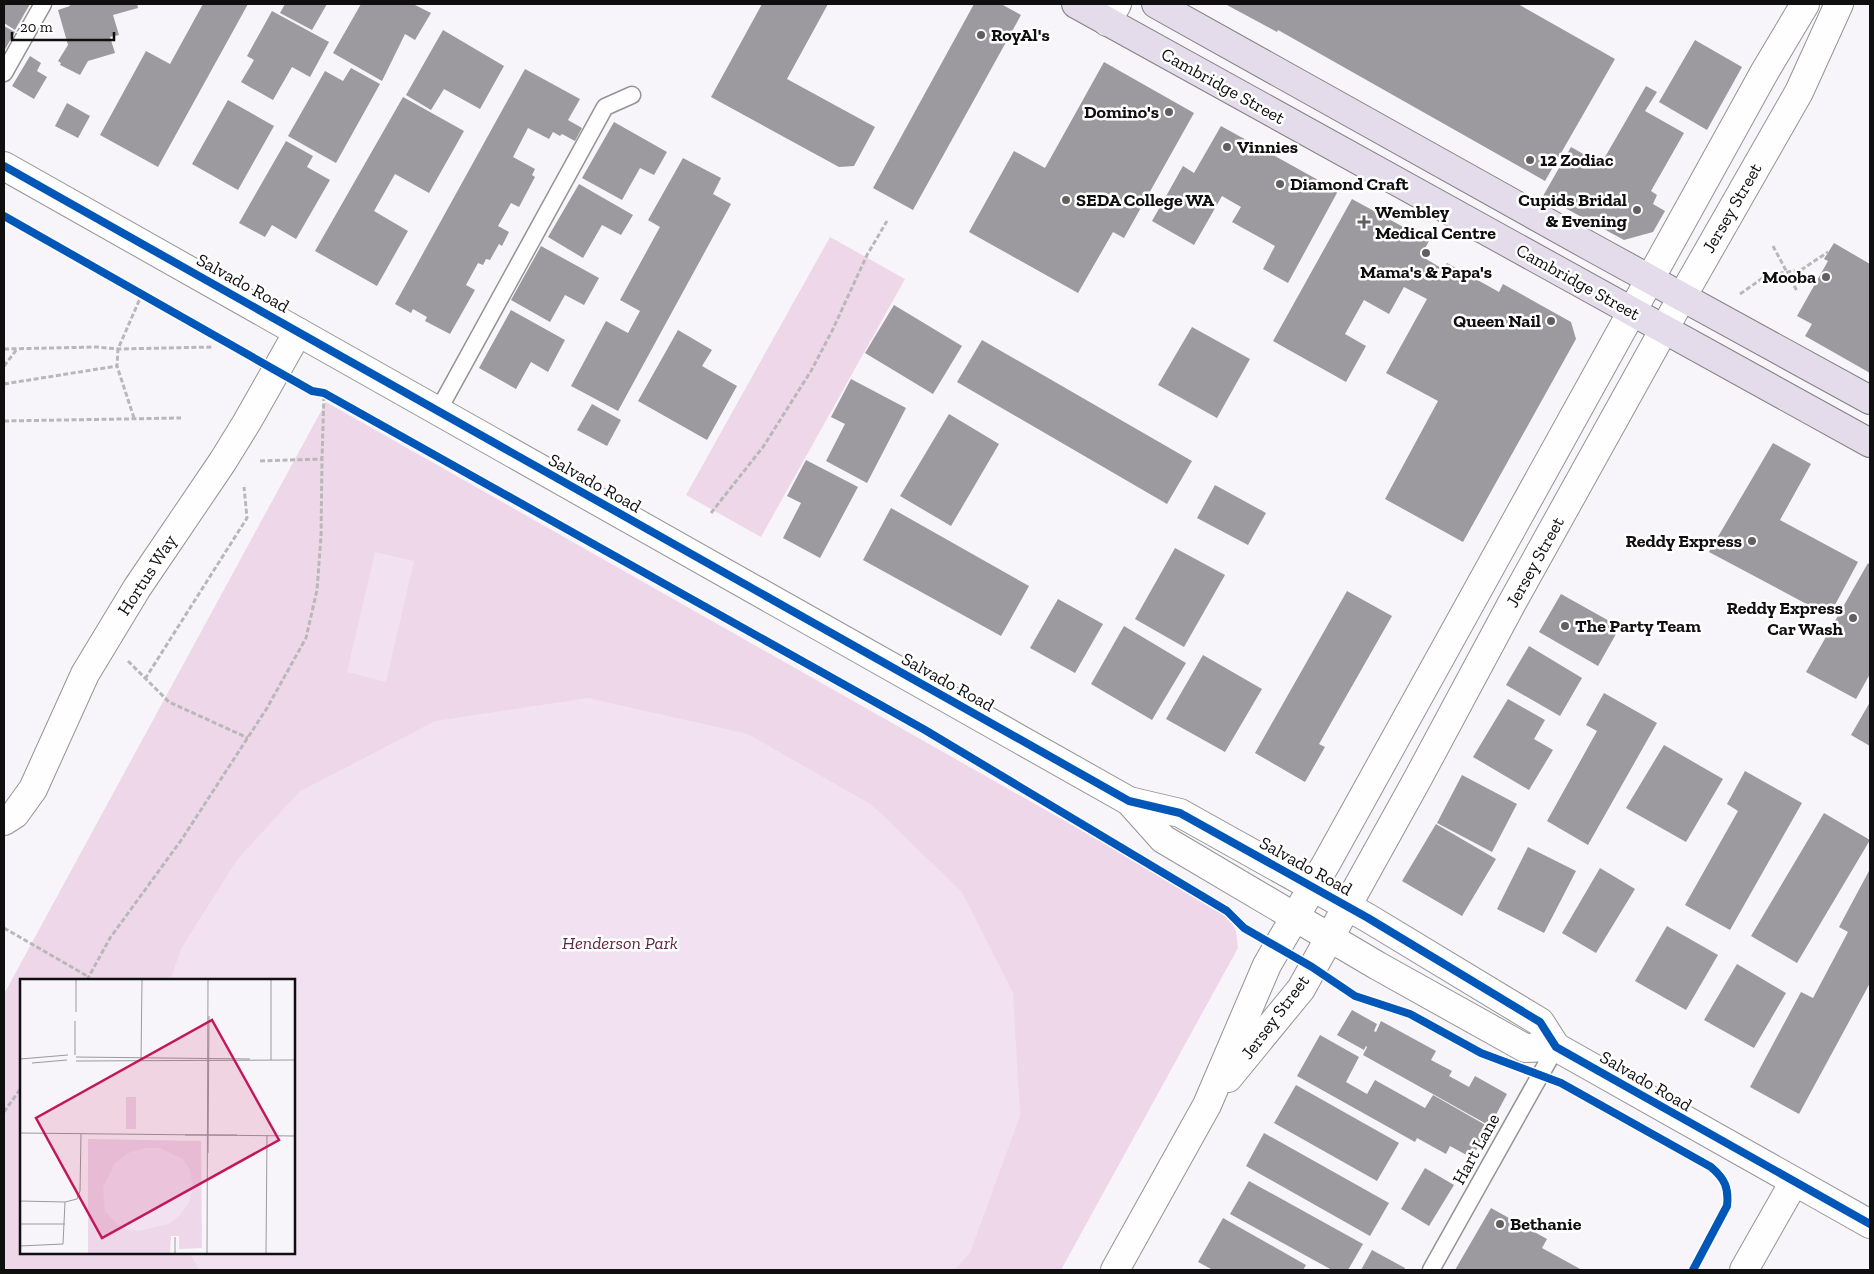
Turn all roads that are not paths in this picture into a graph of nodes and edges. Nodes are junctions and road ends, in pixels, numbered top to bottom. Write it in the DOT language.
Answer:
graph roads {
  1 [pos="42,4"];
  2 [pos="1076,4"];
  3 [pos="1156,4"];
  4 [pos="1805,4"];
  5 [pos="1839,4"];
  6 [pos="1112,13"];
  7 [pos="4,74"];
  8 [pos="632,94"];
  9 [pos="4,166"];
  10 [pos="1650,279"];
  11 [pos="1682,297"];
  12 [pos="1632,312"];
  13 [pos="1664,329"];
  14 [pos="298,332"];
  15 [pos="1870,400"];
  16 [pos="438,411"];
  17 [pos="1870,443"];
  18 [pos="1129,801"];
  19 [pos="4,821"];
  20 [pos="1312,886"];
  21 [pos="1346,906"];
  22 [pos="1295,917"];
  23 [pos="1330,937"];
  24 [pos="1556,1047"];
  25 [pos="1207,1105"];
  26 [pos="1794,1182"];
  27 [pos="1870,1224"];
  28 [pos="1115,1270"];
  29 [pos="1431,1270"];
  30 [pos="1744,1270"];
  1 -- 7 [label="lane"];
  2 -- 6 [label="main road, Cambridge Street"];
  3 -- 10 [label="main road, Cambridge Street"];
  4 -- 10 [label="street, Jersey Street"];
  5 -- 11 [label="street, Jersey Street"];
  6 -- 12 [label="main road, Cambridge Street"];
  8 -- 16 [label="lane"];
  9 -- 14 [label="street, Salvado Road"];
  10 -- 11 [label="main road, Cambridge Street"];
  10 -- 12 [label="street, Jersey Street"];
  11 -- 13 [label="street, Jersey Street"];
  11 -- 15 [label="main road, Cambridge Street"];
  12 -- 13 [label="main road, Cambridge Street"];
  12 -- 20 [label="street, Jersey Street"];
  13 -- 17 [label="main road, Cambridge Street"];
  13 -- 21 [label="street, Jersey Street"];
  14 -- 16 [label="street, Salvado Road"];
  14 -- 19 [label="street, Hortus Way"];
  16 -- 18 [label="street, Salvado Road"];
  18 -- 20 [label="street, Salvado Road"];
  18 -- 22 [label="street, Salvado Road"];
  20 -- 21 [label="street, Salvado Road"];
  20 -- 22 [label="street, Jersey Street"];
  21 -- 23 [label="street, Jersey Street"];
  21 -- 24 [label="street, Salvado Road"];
  22 -- 23 [label="street, Salvado Road"];
  22 -- 25 [label="street, Jersey Street"];
  23 -- 24 [label="street, Salvado Road"];
  23 -- 25 [label="street, Jersey Street"];
  24 -- 26 [label="street, Salvado Road"];
  24 -- 29 [label="lane, Hart Lane"];
  25 -- 28 [label="street, Jersey Street"];
  26 -- 27 [label="street, Salvado Road"];
  26 -- 30 [label="street"];
}
